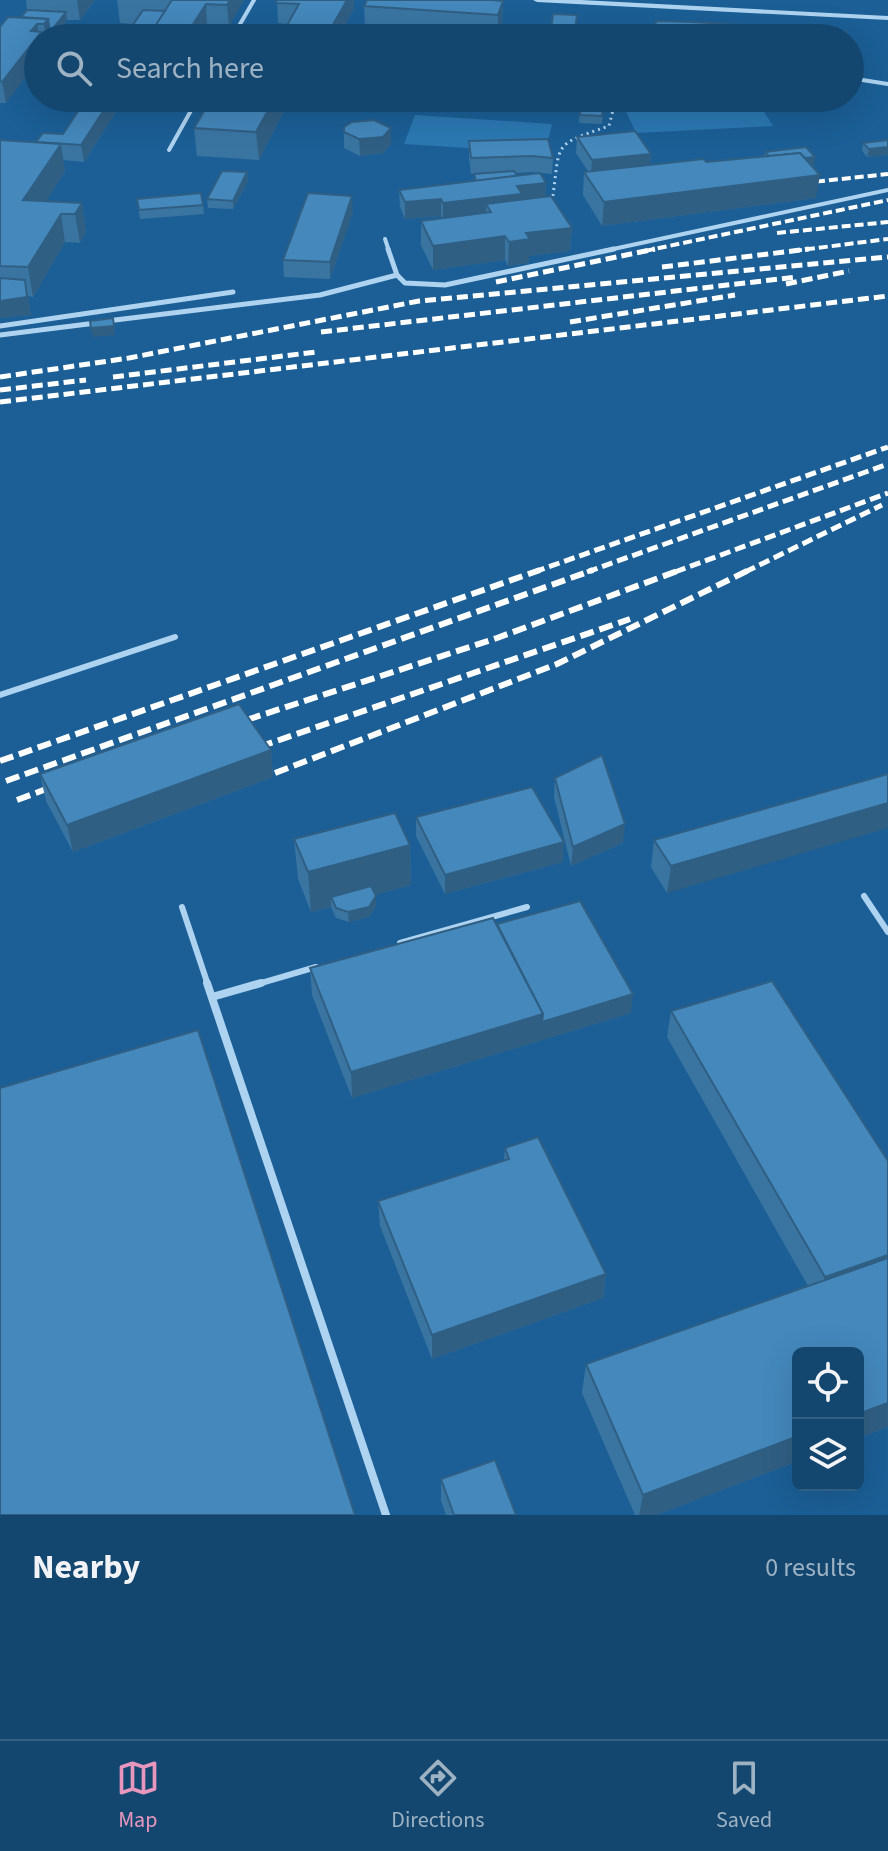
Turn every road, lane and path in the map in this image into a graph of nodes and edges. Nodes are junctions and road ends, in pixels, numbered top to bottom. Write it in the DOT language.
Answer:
graph roads {
  1 [pos="254,0"];
  2 [pos="537,0"];
  3 [pos="888,18"];
  4 [pos="240,24"];
  5 [pos="864,80"];
  6 [pos="888,84"];
  7 [pos="190,112"];
  8 [pos="612,112"];
  9 [pos="169,150"];
  10 [pos="888,190"];
  11 [pos="554,212"];
  12 [pos="385,239"];
  13 [pos="397,275"];
  14 [pos="233,292"];
  15 [pos="0,326"];
  16 [pos="0,335"];
  17 [pos="175,637"];
  18 [pos="0,695"];
  19 [pos="864,896"];
  20 [pos="182,907"];
  21 [pos="527,907"];
  22 [pos="888,932"];
  23 [pos="392,946"];
  24 [pos="332,963"];
  25 [pos="212,997"];
  26 [pos="386,1515"];
  1 -- 4 [label="lane"];
  2 -- 3 [label="street"];
  5 -- 6 [label="lane"];
  7 -- 9 [label="lane"];
  8 -- 11 [label="path"];
  10 -- 13 [label="lane"];
  12 -- 13 [label="lane"];
  13 -- 16 [label="lane"];
  14 -- 15 [label="lane"];
  17 -- 18 [label="lane"];
  19 -- 22 [label="lane"];
  20 -- 25 [label="lane"];
  21 -- 23 [label="lane"];
  24 -- 25 [label="lane"];
  25 -- 26 [label="lane"];
}
